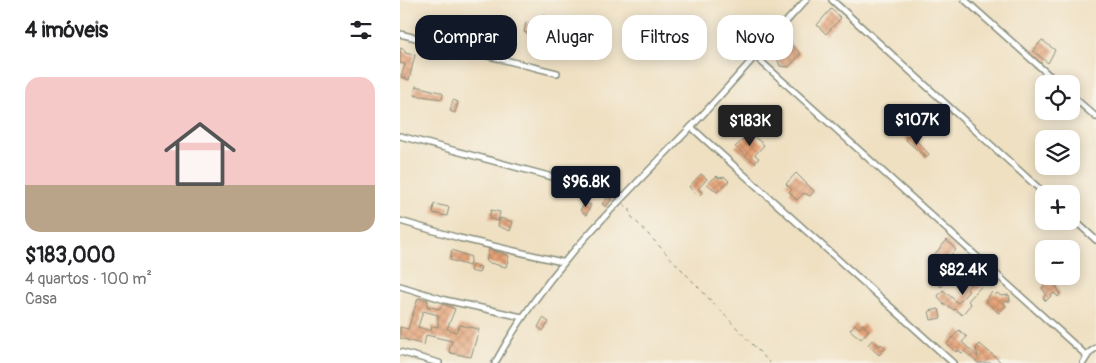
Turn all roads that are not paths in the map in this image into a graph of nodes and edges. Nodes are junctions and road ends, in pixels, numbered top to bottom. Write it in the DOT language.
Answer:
graph roads {
  1 [pos="806,0"];
  2 [pos="832,0"];
  3 [pos="965,0"];
  4 [pos="792,15"];
  5 [pos="400,34"];
  6 [pos="751,60"];
  7 [pos="759,60"];
  8 [pos="557,73"];
  9 [pos="1049,75"];
  10 [pos="1080,103"];
  11 [pos="1096,117"];
  12 [pos="691,127"];
  13 [pos="400,136"];
  14 [pos="1035,185"];
  15 [pos="623,196"];
  16 [pos="400,221"];
  17 [pos="1080,225"];
  18 [pos="1096,240"];
  19 [pos="562,262"];
  20 [pos="400,286"];
  21 [pos="522,317"];
  22 [pos="1096,348"];
  23 [pos="400,352"];
  24 [pos="1086,356"];
  25 [pos="439,363"];
  26 [pos="495,363"];
  27 [pos="953,363"];
  28 [pos="1084,363"];
  1 -- 4 [label="street"];
  2 -- 14 [label="street"];
  3 -- 9 [label="street"];
  5 -- 8 [label="street"];
  6 -- 12 [label="street"];
  7 -- 24 [label="street"];
  10 -- 11 [label="street"];
  12 -- 15 [label="street"];
  12 -- 27 [label="street"];
  13 -- 15 [label="street"];
  15 -- 19 [label="street"];
  16 -- 19 [label="street"];
  17 -- 18 [label="street"];
  19 -- 21 [label="street"];
  20 -- 21 [label="street"];
  21 -- 26 [label="street"];
  22 -- 24 [label="street"];
  23 -- 25 [label="street"];
  24 -- 28 [label="street"];
}
